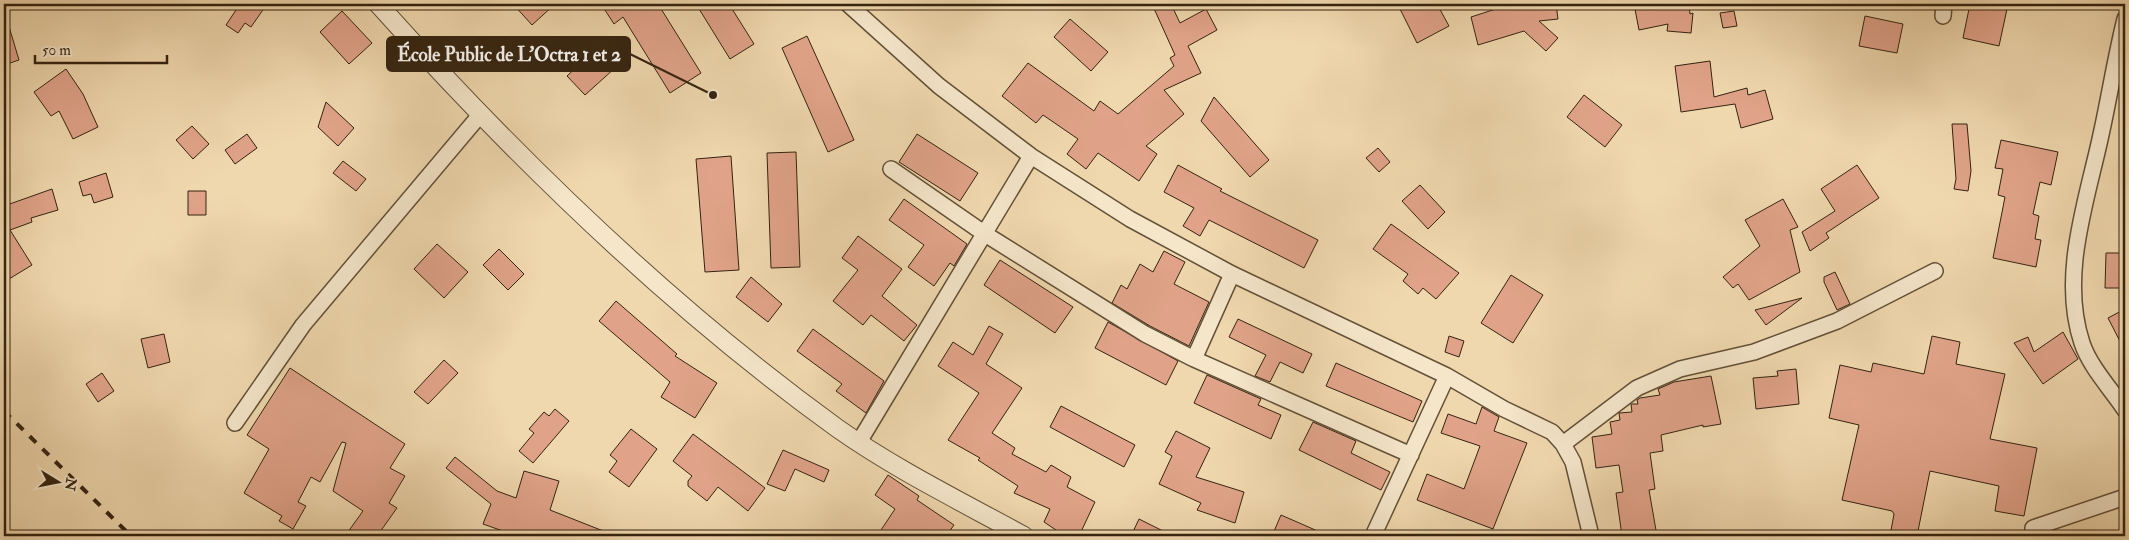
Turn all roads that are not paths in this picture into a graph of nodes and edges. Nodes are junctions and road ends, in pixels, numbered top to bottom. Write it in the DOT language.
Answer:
graph roads {
  1 [pos="378,4"];
  2 [pos="857,7"];
  3 [pos="2125,19"];
  4 [pos="480,115"];
  5 [pos="1031,156"];
  6 [pos="891,169"];
  7 [pos="985,234"];
  8 [pos="1935,271"];
  9 [pos="1232,274"];
  10 [pos="1194,359"];
  11 [pos="1447,376"];
  12 [pos="2125,410"];
  13 [pos="235,423"];
  14 [pos="859,442"];
  15 [pos="1563,444"];
  16 [pos="1411,455"];
  17 [pos="2125,497"];
  18 [pos="2033,528"];
  19 [pos="1024,536"];
  20 [pos="1373,536"];
  21 [pos="1591,536"];
  1 -- 4 [label="street"];
  2 -- 5 [label="street"];
  3 -- 12 [label="street"];
  4 -- 13 [label="street"];
  4 -- 14 [label="street"];
  5 -- 7 [label="street"];
  5 -- 9 [label="street"];
  6 -- 7 [label="street"];
  7 -- 10 [label="street"];
  7 -- 14 [label="street"];
  8 -- 15 [label="street"];
  9 -- 10 [label="street"];
  9 -- 11 [label="street"];
  10 -- 16 [label="street"];
  11 -- 15 [label="street"];
  11 -- 16 [label="street"];
  14 -- 19 [label="street"];
  15 -- 21 [label="street"];
  16 -- 20 [label="street"];
  17 -- 18 [label="street"];
}
